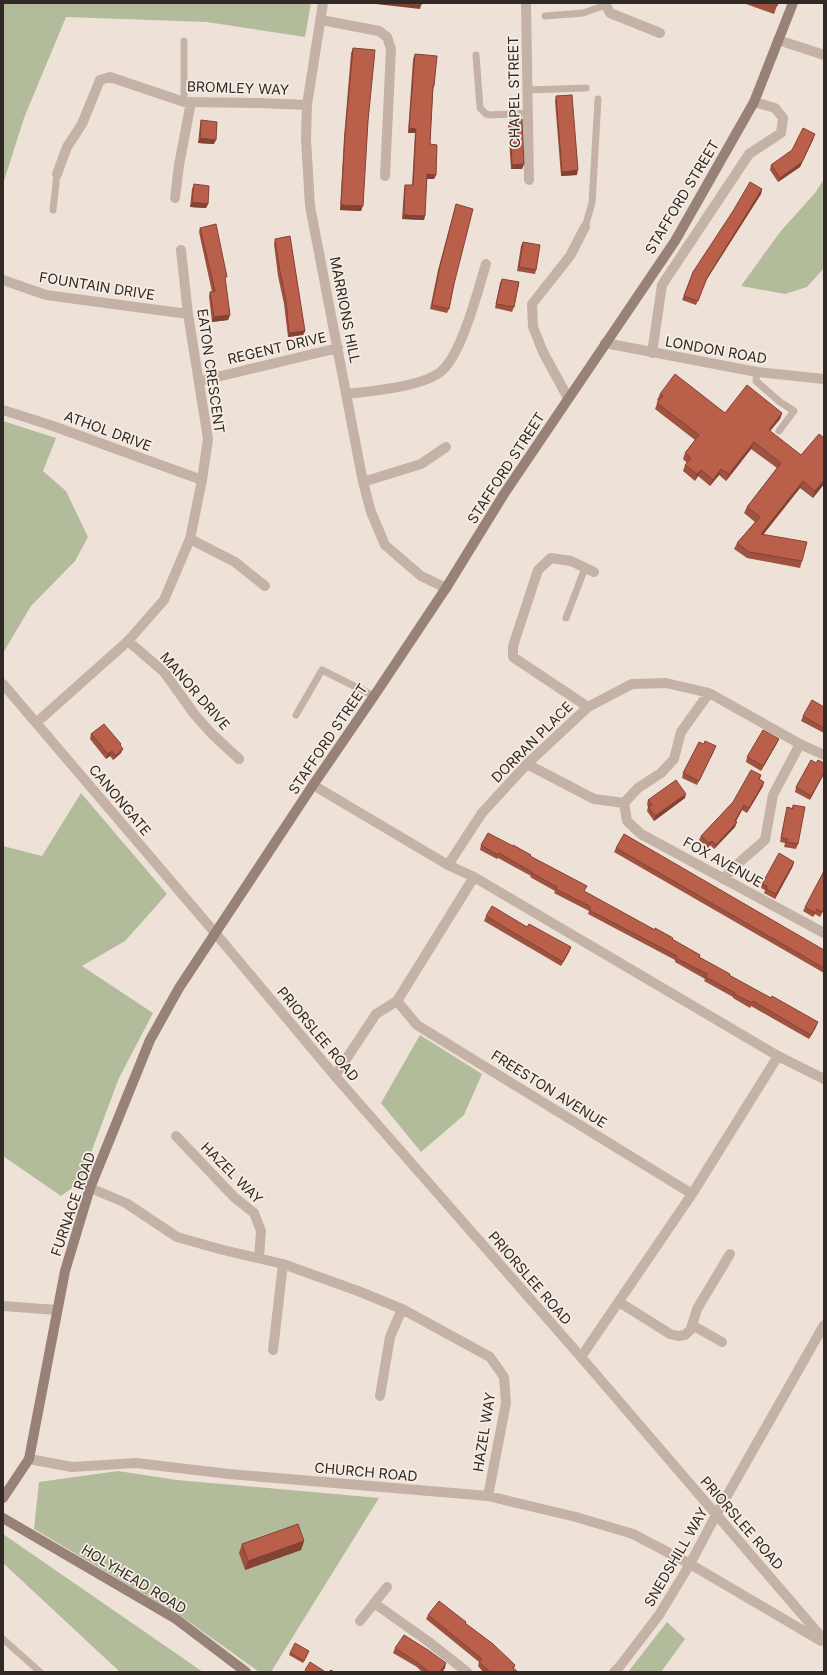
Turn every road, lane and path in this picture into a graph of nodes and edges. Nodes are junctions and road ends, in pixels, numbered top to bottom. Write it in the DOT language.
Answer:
graph roads {
  1 [pos="323,3"];
  2 [pos="526,3"];
  3 [pos="793,3"];
  4 [pos="605,4"];
  5 [pos="545,16"];
  6 [pos="321,20"];
  7 [pos="660,33"];
  8 [pos="778,40"];
  9 [pos="184,41"];
  10 [pos="476,55"];
  11 [pos="824,55"];
  12 [pos="586,88"];
  13 [pos="528,90"];
  14 [pos="598,99"];
  15 [pos="188,102"];
  16 [pos="754,102"];
  17 [pos="307,105"];
  18 [pos="528,113"];
  19 [pos="57,174"];
  20 [pos="385,176"];
  21 [pos="529,180"];
  22 [pos="175,198"];
  23 [pos="53,210"];
  24 [pos="585,227"];
  25 [pos="181,250"];
  26 [pos="486,264"];
  27 [pos="3,280"];
  28 [pos="188,314"];
  29 [pos="605,343"];
  30 [pos="338,348"];
  31 [pos="652,353"];
  32 [pos="824,370"];
  33 [pos="757,372"];
  34 [pos="810,378"];
  35 [pos="824,379"];
  36 [pos="200,381"];
  37 [pos="347,394"];
  38 [pos="568,398"];
  39 [pos="3,410"];
  40 [pos="779,431"];
  41 [pos="446,447"];
  42 [pos="202,480"];
  43 [pos="363,482"];
  44 [pos="190,539"];
  45 [pos="589,570"];
  46 [pos="265,586"];
  47 [pos="446,588"];
  48 [pos="566,618"];
  49 [pos="128,641"];
  50 [pos="3,684"];
  51 [pos="709,693"];
  52 [pos="374,696"];
  53 [pos="588,707"];
  54 [pos="296,715"];
  55 [pos="36,723"];
  56 [pos="800,744"];
  57 [pos="824,755"];
  58 [pos="239,759"];
  59 [pos="527,764"];
  60 [pos="313,785"];
  61 [pos="624,803"];
  62 [pos="448,865"];
  63 [pos="474,877"];
  64 [pos="723,878"];
  65 [pos="824,933"];
  66 [pos="216,934"];
  67 [pos="397,1001"];
  68 [pos="778,1056"];
  69 [pos="334,1076"];
  70 [pos="824,1079"];
  71 [pos="176,1136"];
  72 [pos="90,1188"];
  73 [pos="692,1194"];
  74 [pos="730,1254"];
  75 [pos="259,1258"];
  76 [pos="283,1264"];
  77 [pos="620,1302"];
  78 [pos="3,1306"];
  79 [pos="402,1309"];
  80 [pos="57,1310"];
  81 [pos="692,1325"];
  82 [pos="824,1325"];
  83 [pos="722,1342"];
  84 [pos="273,1350"];
  85 [pos="581,1357"];
  86 [pos="380,1396"];
  87 [pos="29,1459"];
  88 [pos="488,1496"];
  89 [pos="3,1498"];
  90 [pos="716,1515"];
  91 [pos="3,1518"];
  92 [pos="690,1564"];
  93 [pos="387,1587"];
  94 [pos="374,1603"];
  95 [pos="360,1621"];
  96 [pos="3,1639"];
  97 [pos="824,1641"];
  98 [pos="40,1672"];
  99 [pos="246,1672"];
  100 [pos="467,1672"];
  101 [pos="614,1672"];
  1 -- 6 [label="street, MARRIONS HILL"];
  2 -- 13 [label="street, CHAPEL STREET"];
  3 -- 8 [label="street, STAFFORD STREET"];
  4 -- 5 [label="lane"];
  4 -- 7 [label="street"];
  6 -- 17 [label="street, MARRIONS HILL"];
  6 -- 20 [label="street"];
  8 -- 11 [label="street"];
  8 -- 16 [label="street, STAFFORD STREET"];
  9 -- 15 [label="lane"];
  10 -- 18 [label="lane"];
  12 -- 13 [label="lane"];
  13 -- 18 [label="street, CHAPEL STREET"];
  14 -- 24 [label="lane"];
  15 -- 17 [label="street, BROMLEY WAY"];
  15 -- 19 [label="street, BROMLEY WAY"];
  15 -- 22 [label="street"];
  16 -- 29 [label="street, STAFFORD STREET"];
  16 -- 31 [label="street"];
  17 -- 30 [label="street, MARRIONS HILL"];
  18 -- 21 [label="street, CHAPEL STREET"];
  19 -- 23 [label="lane"];
  24 -- 38 [label="street"];
  25 -- 28 [label="street, EATON CRESCENT"];
  26 -- 37 [label="street"];
  27 -- 28 [label="street, FOUNTAIN DRIVE"];
  28 -- 36 [label="street, EATON CRESCENT"];
  29 -- 31 [label="street, LONDON ROAD"];
  29 -- 38 [label="street, STAFFORD STREET"];
  30 -- 36 [label="street, REGENT DRIVE"];
  30 -- 37 [label="street, MARRIONS HILL"];
  31 -- 33 [label="street, LONDON ROAD"];
  32 -- 34 [label="street"];
  33 -- 34 [label="street, LONDON ROAD"];
  33 -- 40 [label="lane"];
  34 -- 35 [label="street, LONDON ROAD"];
  36 -- 42 [label="street, EATON CRESCENT"];
  37 -- 43 [label="street, MARRIONS HILL"];
  38 -- 47 [label="street, STAFFORD STREET"];
  39 -- 42 [label="street, ATHOL DRIVE"];
  41 -- 43 [label="street"];
  42 -- 44 [label="street, EATON CRESCENT"];
  43 -- 47 [label="street, MARRIONS HILL"];
  44 -- 46 [label="street"];
  44 -- 49 [label="street, EATON CRESCENT"];
  45 -- 48 [label="lane"];
  45 -- 53 [label="street"];
  47 -- 52 [label="street, STAFFORD STREET"];
  49 -- 55 [label="street, EATON CRESCENT"];
  49 -- 58 [label="street, MANOR DRIVE"];
  50 -- 55 [label="street, CANONGATE"];
  51 -- 53 [label="street, DORRAN PLACE"];
  51 -- 56 [label="street, DORRAN PLACE"];
  51 -- 61 [label="street"];
  52 -- 54 [label="lane"];
  52 -- 60 [label="street, STAFFORD STREET"];
  53 -- 59 [label="street, DORRAN PLACE"];
  55 -- 66 [label="street, CANONGATE"];
  56 -- 57 [label="street, DORRAN PLACE"];
  56 -- 64 [label="street"];
  59 -- 61 [label="street"];
  59 -- 62 [label="street, DORRAN PLACE"];
  60 -- 62 [label="street"];
  60 -- 66 [label="street, STAFFORD STREET"];
  61 -- 64 [label="street, FOX AVENUE"];
  62 -- 63 [label="street"];
  63 -- 67 [label="street"];
  63 -- 68 [label="street"];
  64 -- 65 [label="street, FOX AVENUE"];
  66 -- 69 [label="street, PRIORSLEE ROAD"];
  66 -- 72 [label="street, FURNACE ROAD"];
  67 -- 69 [label="street"];
  67 -- 73 [label="street, FREESTON AVENUE"];
  68 -- 70 [label="street"];
  68 -- 73 [label="street"];
  69 -- 85 [label="street, PRIORSLEE ROAD"];
  71 -- 75 [label="street, HAZEL WAY"];
  72 -- 75 [label="street, HAZEL WAY"];
  72 -- 80 [label="street, FURNACE ROAD"];
  73 -- 77 [label="street"];
  74 -- 81 [label="street"];
  75 -- 76 [label="street, HAZEL WAY"];
  76 -- 79 [label="street, HAZEL WAY"];
  76 -- 84 [label="street"];
  77 -- 81 [label="street"];
  77 -- 85 [label="street"];
  78 -- 80 [label="street"];
  79 -- 86 [label="street"];
  79 -- 88 [label="street, HAZEL WAY"];
  80 -- 87 [label="street, FURNACE ROAD"];
  81 -- 83 [label="street"];
  82 -- 90 [label="street, SNEDSHILL WAY"];
  85 -- 90 [label="street, PRIORSLEE ROAD"];
  87 -- 88 [label="street, CHURCH ROAD"];
  87 -- 89 [label="street, FURNACE ROAD"];
  88 -- 92 [label="street, CHURCH ROAD"];
  90 -- 92 [label="street, SNEDSHILL WAY"];
  90 -- 97 [label="street, PRIORSLEE ROAD"];
  91 -- 99 [label="street, HOLYHEAD ROAD"];
  92 -- 97 [label="street, PRIORSLEE ROAD"];
  92 -- 101 [label="street, SNEDSHILL WAY"];
  93 -- 94 [label="street"];
  94 -- 95 [label="street"];
  94 -- 100 [label="street"];
  96 -- 98 [label="lane"];
}
